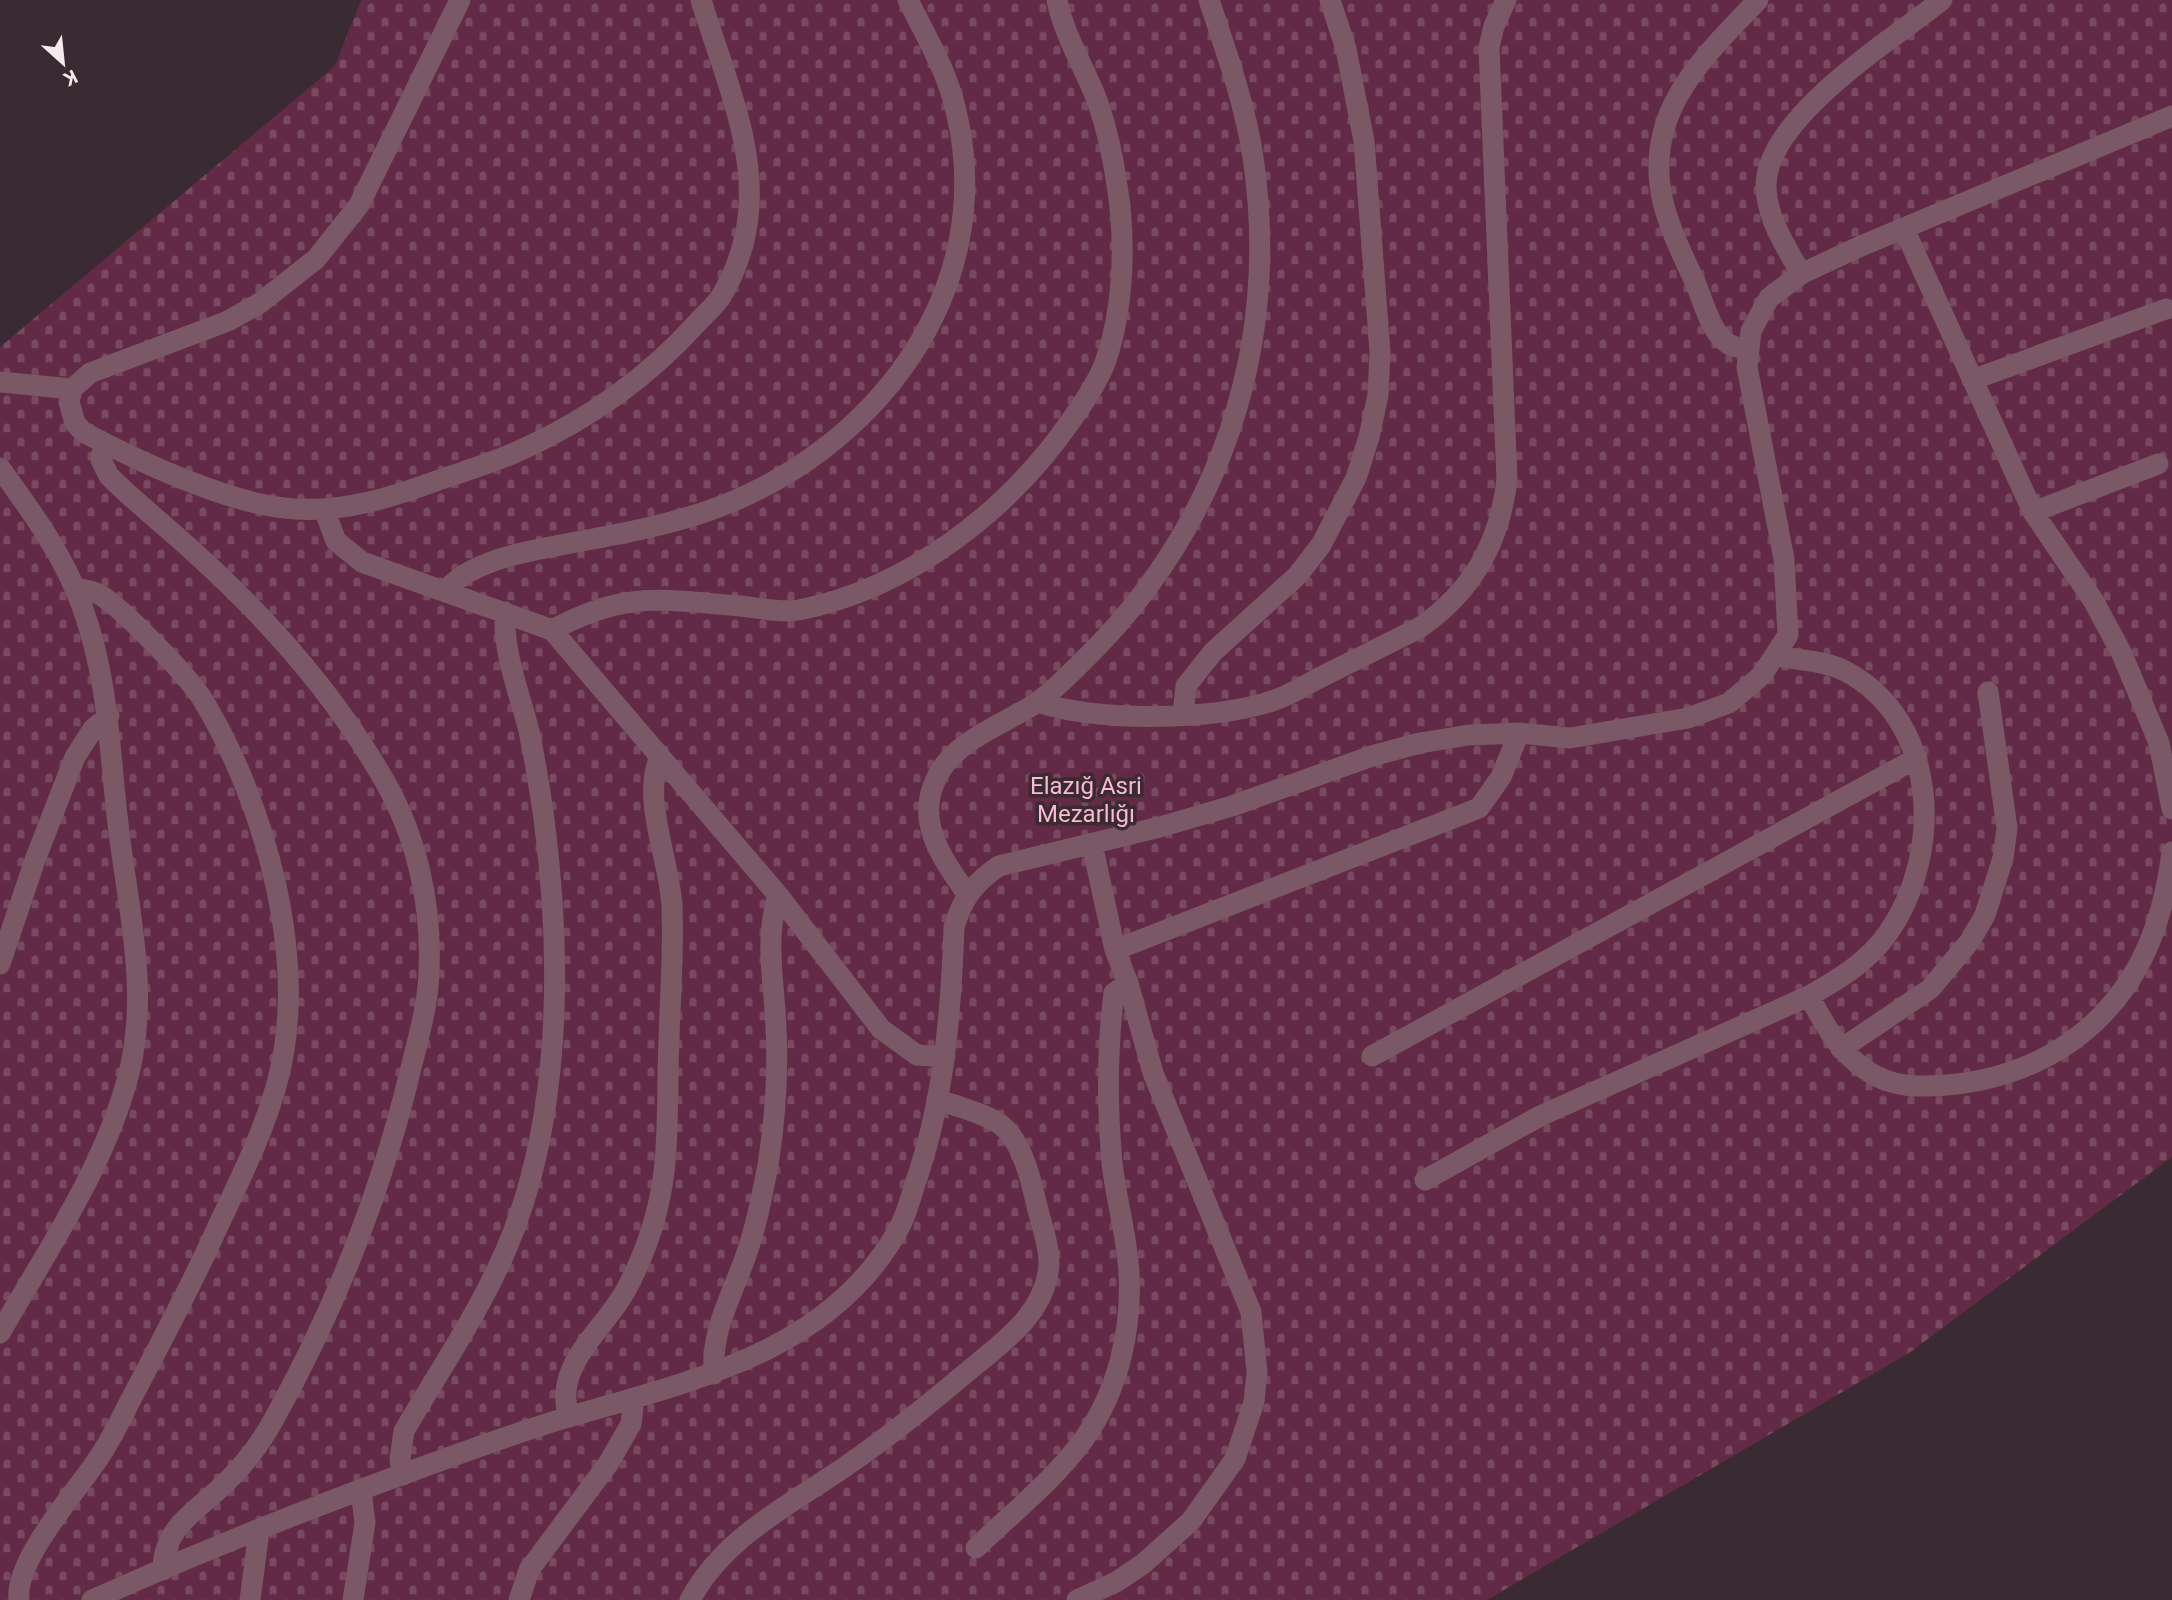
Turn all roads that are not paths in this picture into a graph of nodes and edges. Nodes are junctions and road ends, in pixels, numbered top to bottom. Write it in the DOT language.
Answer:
graph roads {
  1 [pos="460,0"];
  2 [pos="701,0"];
  3 [pos="908,0"];
  4 [pos="1057,0"];
  5 [pos="1209,0"];
  6 [pos="1330,0"];
  7 [pos="1506,0"];
  8 [pos="1758,0"];
  9 [pos="1942,0"];
  10 [pos="2172,116"];
  11 [pos="1904,229"];
  12 [pos="1801,274"];
  13 [pos="2166,309"];
  14 [pos="1748,349"];
  15 [pos="1972,380"];
  16 [pos="0,382"];
  17 [pos="72,389"];
  18 [pos="104,443"];
  19 [pos="2158,464"];
  20 [pos="0,468"];
  21 [pos="324,509"];
  22 [pos="2033,512"];
  23 [pos="75,589"];
  24 [pos="444,591"];
  25 [pos="505,612"];
  26 [pos="552,630"];
  27 [pos="1777,656"];
  28 [pos="1988,692"];
  29 [pos="1038,702"];
  30 [pos="1183,714"];
  31 [pos="109,716"];
  32 [pos="1520,733"];
  33 [pos="660,757"];
  34 [pos="1917,758"];
  35 [pos="2172,809"];
  36 [pos="1092,844"];
  37 [pos="2172,852"];
  38 [pos="967,894"];
  39 [pos="778,895"];
  40 [pos="1115,950"];
  41 [pos="0,964"];
  42 [pos="1128,983"];
  43 [pos="1809,996"];
  44 [pos="1841,1049"];
  45 [pos="1372,1056"];
  46 [pos="945,1057"];
  47 [pos="937,1099"];
  48 [pos="1425,1180"];
  49 [pos="0,1333"];
  50 [pos="714,1374"];
  51 [pos="634,1398"];
  52 [pos="569,1417"];
  53 [pos="403,1475"];
  54 [pos="361,1490"];
  55 [pos="259,1531"];
  56 [pos="975,1548"];
  57 [pos="163,1570"];
  58 [pos="19,1600"];
  59 [pos="92,1600"];
  60 [pos="250,1600"];
  61 [pos="353,1600"];
  62 [pos="519,1600"];
  63 [pos="690,1600"];
  64 [pos="1077,1600"];
  1 -- 17 [label="lane"];
  2 -- 21 [label="lane"];
  3 -- 24 [label="lane"];
  4 -- 26 [label="lane"];
  5 -- 29 [label="lane"];
  6 -- 30 [label="lane"];
  7 -- 30 [label="lane"];
  8 -- 14 [label="lane"];
  9 -- 12 [label="lane"];
  10 -- 11 [label="lane"];
  11 -- 12 [label="lane"];
  11 -- 15 [label="lane"];
  12 -- 14 [label="lane"];
  13 -- 15 [label="lane"];
  14 -- 27 [label="lane"];
  15 -- 22 [label="lane"];
  16 -- 17 [label="lane"];
  17 -- 18 [label="lane"];
  18 -- 21 [label="lane"];
  18 -- 57 [label="lane"];
  19 -- 22 [label="lane"];
  20 -- 23 [label="lane"];
  21 -- 24 [label="lane"];
  22 -- 35 [label="lane"];
  23 -- 31 [label="lane"];
  23 -- 58 [label="lane"];
  24 -- 25 [label="lane"];
  25 -- 26 [label="lane"];
  25 -- 53 [label="lane"];
  26 -- 33 [label="lane"];
  27 -- 32 [label="lane"];
  27 -- 34 [label="lane"];
  28 -- 44 [label="lane"];
  29 -- 30 [label="lane"];
  29 -- 38 [label="lane"];
  31 -- 41 [label="lane"];
  31 -- 49 [label="lane"];
  32 -- 36 [label="lane"];
  32 -- 40 [label="lane"];
  33 -- 39 [label="lane"];
  33 -- 52 [label="lane"];
  34 -- 43 [label="lane"];
  34 -- 45 [label="lane"];
  36 -- 38 [label="lane"];
  36 -- 40 [label="lane"];
  37 -- 44 [label="lane"];
  38 -- 46 [label="lane"];
  39 -- 46 [label="lane"];
  39 -- 50 [label="lane"];
  40 -- 42 [label="lane"];
  42 -- 56 [label="lane"];
  42 -- 64 [label="lane"];
  43 -- 44 [label="lane"];
  43 -- 48 [label="lane"];
  46 -- 47 [label="lane"];
  47 -- 50 [label="lane"];
  47 -- 63 [label="lane"];
  50 -- 51 [label="lane"];
  51 -- 52 [label="lane"];
  51 -- 62 [label="lane"];
  52 -- 53 [label="lane"];
  53 -- 54 [label="lane"];
  54 -- 55 [label="lane"];
  54 -- 61 [label="lane"];
  55 -- 57 [label="lane"];
  55 -- 60 [label="lane"];
  57 -- 59 [label="lane"];
}
